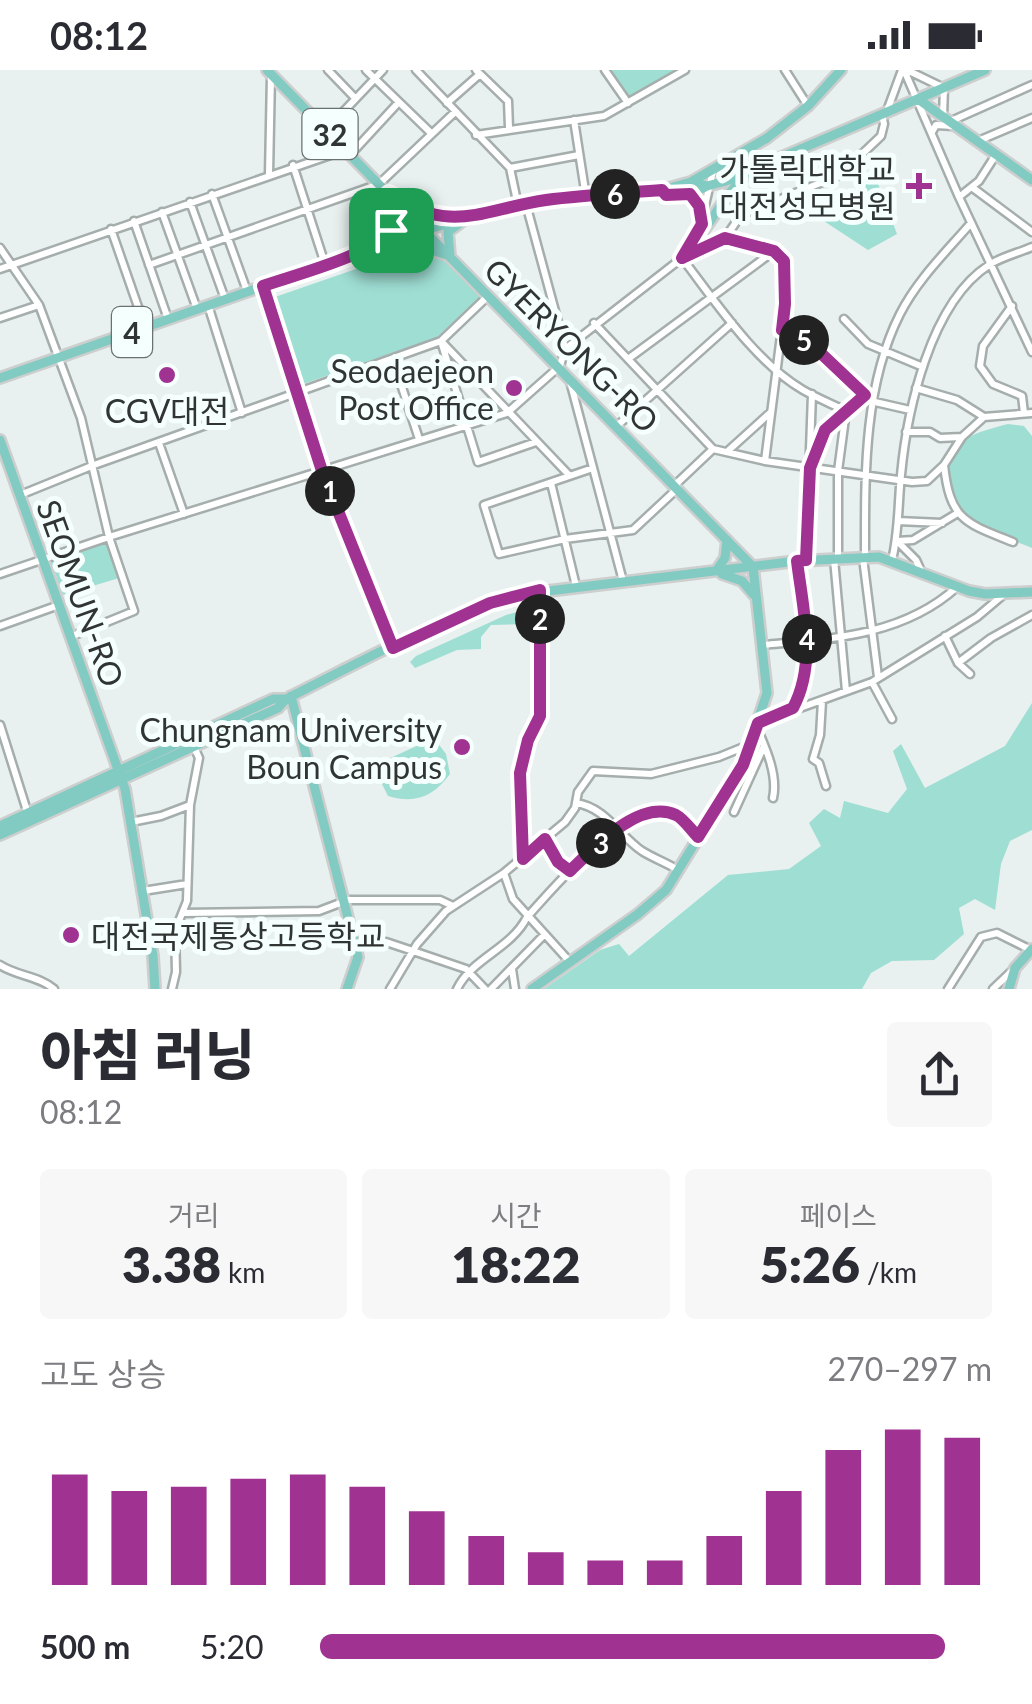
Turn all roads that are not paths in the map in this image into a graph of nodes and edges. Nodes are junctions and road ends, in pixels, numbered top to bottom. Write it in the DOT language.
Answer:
graph roads {
  1 [pos="328,70"];
  2 [pos="366,70"];
  3 [pos="383,70"];
  4 [pos="416,70"];
  5 [pos="605,70"];
  6 [pos="685,70"];
  7 [pos="786,70"];
  8 [pos="841,70"];
  9 [pos="904,70"];
  10 [pos="986,70"];
  11 [pos="271,71"];
  12 [pos="478,72"];
  13 [pos="960,75"];
  14 [pos="374,79"];
  15 [pos="1032,86"];
  16 [pos="944,88"];
  17 [pos="354,98"];
  18 [pos="918,99"];
  19 [pos="398,103"];
  20 [pos="447,104"];
  21 [pos="628,104"];
  22 [pos="808,106"];
  23 [pos="456,112"];
  24 [pos="884,112"];
  25 [pos="1032,118"];
  26 [pos="574,120"];
  27 [pos="950,121"];
  28 [pos="507,128"];
  29 [pos="326,130"];
  30 [pos="432,134"];
  31 [pos="932,134"];
  32 [pos="476,135"];
  33 [pos="977,142"];
  34 [pos="348,152"];
  35 [pos="579,156"];
  36 [pos="995,156"];
  37 [pos="293,165"];
  38 [pos="510,168"];
  39 [pos="751,170"];
  40 [pos="713,171"];
  41 [pos="269,174"];
  42 [pos="1032,180"];
  43 [pos="379,184"];
  44 [pos="708,186"];
  45 [pos="690,188"];
  46 [pos="973,188"];
  47 [pos="212,194"];
  48 [pos="389,194"];
  49 [pos="586,197"];
  50 [pos="959,197"];
  51 [pos="190,202"];
  52 [pos="522,205"];
  53 [pos="308,208"];
  54 [pos="162,212"];
  55 [pos="476,216"];
  56 [pos="134,221"];
  57 [pos="971,223"];
  58 [pos="702,224"];
  59 [pos="111,230"];
  60 [pos="424,230"];
  61 [pos="1032,232"];
  62 [pos="228,238"];
  63 [pos="725,238"];
  64 [pos="206,245"];
  65 [pos="692,245"];
  66 [pos="372,247"];
  67 [pos="1032,247"];
  68 [pos="0,248"];
  69 [pos="774,251"];
  70 [pos="176,256"];
  71 [pos="450,256"];
  72 [pos="682,258"];
  73 [pos="325,264"];
  74 [pos="990,264"];
  75 [pos="12,265"];
  76 [pos="150,265"];
  77 [pos="0,269"];
  78 [pos="263,286"];
  79 [pos="248,291"];
  80 [pos="488,296"];
  81 [pos="712,297"];
  82 [pos="225,299"];
  83 [pos="39,305"];
  84 [pos="208,305"];
  85 [pos="1012,306"];
  86 [pos="197,309"];
  87 [pos="0,318"];
  88 [pos="844,318"];
  89 [pos="168,319"];
  90 [pos="594,322"];
  91 [pos="732,323"];
  92 [pos="145,327"];
  93 [pos="782,330"];
  94 [pos="442,340"];
  95 [pos="565,348"];
  96 [pos="1032,352"];
  97 [pos="884,353"];
  98 [pos="57,358"];
  99 [pos="628,359"];
  100 [pos="392,360"];
  101 [pos="922,367"];
  102 [pos="776,369"];
  103 [pos="564,370"];
  104 [pos="0,378"];
  105 [pos="916,388"];
  106 [pos="657,390"];
  107 [pos="298,394"];
  108 [pos="812,394"];
  109 [pos="865,395"];
  110 [pos="874,402"];
  111 [pos="910,410"];
  112 [pos="846,411"];
  113 [pos="772,412"];
  114 [pos="242,413"];
  115 [pos="507,413"];
  116 [pos="1028,413"];
  117 [pos="984,417"];
  118 [pos="618,425"];
  119 [pos="466,426"];
  120 [pos="906,432"];
  121 [pos="962,437"];
  122 [pos="419,439"];
  123 [pos="0,440"];
  124 [pos="536,442"];
  125 [pos="159,443"];
  126 [pos="713,449"];
  127 [pos="728,451"];
  128 [pos="765,461"];
  129 [pos="94,465"];
  130 [pos="944,466"];
  131 [pos="593,468"];
  132 [pos="810,468"];
  133 [pos="322,471"];
  134 [pos="838,471"];
  135 [pos="569,475"];
  136 [pos="865,476"];
  137 [pos="900,480"];
  138 [pos="551,484"];
  139 [pos="677,487"];
  140 [pos="20,494"];
  141 [pos="184,514"];
  142 [pos="956,514"];
  143 [pos="898,522"];
  144 [pos="943,523"];
  145 [pos="611,534"];
  146 [pos="110,537"];
  147 [pos="726,537"];
  148 [pos="565,540"];
  149 [pos="897,542"];
  150 [pos="1013,542"];
  151 [pos="864,557"];
  152 [pos="42,559"];
  153 [pos="836,559"];
  154 [pos="892,560"];
  155 [pos="801,561"];
  156 [pos="754,566"];
  157 [pos="715,572"];
  158 [pos="921,572"];
  159 [pos="0,574"];
  160 [pos="624,582"];
  161 [pos="576,586"];
  162 [pos="958,586"];
  163 [pos="540,590"];
  164 [pos="1032,592"];
  165 [pos="1004,594"];
  166 [pos="755,596"];
  167 [pos="59,605"];
  168 [pos="1032,615"];
  169 [pos="0,626"];
  170 [pos="873,632"];
  171 [pos="841,636"];
  172 [pos="945,636"];
  173 [pos="70,637"];
  174 [pos="807,641"];
  175 [pos="761,645"];
  176 [pos="393,648"];
  177 [pos="958,663"];
  178 [pos="970,674"];
  179 [pos="875,680"];
  180 [pos="846,692"];
  181 [pos="288,698"];
  182 [pos="822,701"];
  183 [pos="793,708"];
  184 [pos="892,718"];
  185 [pos="758,726"];
  186 [pos="0,728"];
  187 [pos="752,743"];
  188 [pos="764,746"];
  189 [pos="194,747"];
  190 [pos="121,776"];
  191 [pos="826,786"];
  192 [pos="773,798"];
  193 [pos="576,803"];
  194 [pos="190,804"];
  195 [pos="734,812"];
  196 [pos="27,819"];
  197 [pos="131,822"];
  198 [pos="617,825"];
  199 [pos="0,826"];
  200 [pos="0,835"];
  201 [pos="698,837"];
  202 [pos="545,839"];
  203 [pos="523,859"];
  204 [pos="678,870"];
  205 [pos="570,871"];
  206 [pos="504,873"];
  207 [pos="187,884"];
  208 [pos="143,891"];
  209 [pos="342,904"];
  210 [pos="453,906"];
  211 [pos="184,913"];
  212 [pos="527,917"];
  213 [pos="544,935"];
  214 [pos="356,947"];
  215 [pos="1032,949"];
  216 [pos="413,951"];
  217 [pos="570,963"];
  218 [pos="512,968"];
  219 [pos="1015,968"];
  220 [pos="2,970"];
  221 [pos="466,970"];
  222 [pos="54,989"];
  223 [pos="155,989"];
  224 [pos="172,989"];
  225 [pos="347,989"];
  226 [pos="390,989"];
  227 [pos="456,989"];
  228 [pos="488,989"];
  229 [pos="515,989"];
  230 [pos="532,989"];
  231 [pos="948,989"];
  232 [pos="993,989"];
  233 [pos="1010,989"];
  1 -- 17 [label="street"];
  2 -- 14 [label="street"];
  3 -- 14 [label="street"];
  4 -- 20 [label="street"];
  5 -- 21 [label="street"];
  6 -- 21 [label="street"];
  7 -- 22 [label="street"];
  8 -- 22 [label="main road"];
  9 -- 16 [label="street"];
  9 -- 18 [label="street"];
  9 -- 24 [label="street"];
  10 -- 13 [label="main road"];
  11 -- 29 [label="main road, GYERYONG-RO / 32"];
  11 -- 41 [label="street, GYERYONG-RO"];
  12 -- 20 [label="street"];
  12 -- 28 [label="street"];
  13 -- 16 [label="main road"];
  14 -- 17 [label="street"];
  14 -- 19 [label="street"];
  15 -- 27 [label="street"];
  16 -- 18 [label="main road"];
  16 -- 27 [label="street"];
  17 -- 29 [label="street"];
  18 -- 24 [label="main road"];
  18 -- 27 [label="main road"];
  18 -- 31 [label="street"];
  19 -- 30 [label="street"];
  19 -- 34 [label="street"];
  20 -- 23 [label="street"];
  21 -- 26 [label="street"];
  22 -- 40 [label="main road"];
  23 -- 30 [label="street"];
  23 -- 32 [label="street"];
  24 -- 39 [label="main road"];
  24 -- 63 [label="street"];
  25 -- 33 [label="street"];
  26 -- 28 [label="street"];
  26 -- 35 [label="street"];
  27 -- 31 [label="street"];
  27 -- 33 [label="main road"];
  28 -- 32 [label="street"];
  29 -- 34 [label="main road, GYERYONG-RO / 32"];
  30 -- 43 [label="street"];
  31 -- 50 [label="street"];
  32 -- 38 [label="street"];
  33 -- 36 [label="main road"];
  34 -- 37 [label="street"];
  34 -- 43 [label="main road, GYERYONG-RO / 32"];
  35 -- 38 [label="street"];
  35 -- 49 [label="street"];
  36 -- 42 [label="main road"];
  36 -- 46 [label="street"];
  37 -- 41 [label="street"];
  37 -- 53 [label="street"];
  38 -- 52 [label="street"];
  39 -- 44 [label="main road"];
  39 -- 65 [label="main road"];
  40 -- 44 [label="street"];
  40 -- 45 [label="main road"];
  41 -- 47 [label="street"];
  43 -- 48 [label="main road, GYERYONG-RO / 32"];
  43 -- 53 [label="street"];
  44 -- 45 [label="main road"];
  44 -- 58 [label="street"];
  45 -- 49 [label="main road"];
  45 -- 58 [label="street"];
  46 -- 50 [label="street"];
  46 -- 61 [label="street"];
  47 -- 51 [label="street"];
  47 -- 62 [label="street"];
  48 -- 55 [label="main road"];
  48 -- 60 [label="main road, GYERYONG-RO / 32"];
  48 -- 66 [label="main road"];
  49 -- 52 [label="main road"];
  50 -- 57 [label="street"];
  51 -- 54 [label="street"];
  51 -- 64 [label="street"];
  52 -- 55 [label="main road"];
  52 -- 95 [label="street"];
  53 -- 62 [label="street"];
  53 -- 73 [label="street"];
  54 -- 56 [label="street"];
  54 -- 70 [label="street"];
  55 -- 60 [label="main road"];
  55 -- 71 [label="main road"];
  56 -- 59 [label="street"];
  56 -- 76 [label="street"];
  57 -- 74 [label="street"];
  57 -- 97 [label="street"];
  58 -- 65 [label="street"];
  59 -- 75 [label="street"];
  59 -- 92 [label="street"];
  60 -- 66 [label="main road, 4"];
  60 -- 71 [label="main road, GYERYONG-RO"];
  62 -- 64 [label="street"];
  62 -- 79 [label="street"];
  63 -- 69 [label="street"];
  63 -- 72 [label="street"];
  64 -- 70 [label="street"];
  64 -- 82 [label="street"];
  65 -- 72 [label="street"];
  66 -- 71 [label="main road"];
  66 -- 73 [label="main road, 4"];
  67 -- 74 [label="street"];
  68 -- 75 [label="street"];
  69 -- 81 [label="street"];
  69 -- 93 [label="street"];
  70 -- 76 [label="street"];
  70 -- 86 [label="street"];
  71 -- 80 [label="main road, GYERYONG-RO"];
  72 -- 81 [label="street"];
  72 -- 90 [label="street"];
  73 -- 78 [label="main road, 4"];
  74 -- 85 [label="street"];
  74 -- 101 [label="street"];
  75 -- 77 [label="street"];
  75 -- 83 [label="street"];
  76 -- 89 [label="street"];
  78 -- 79 [label="main road, 4"];
  78 -- 107 [label="main road"];
  79 -- 82 [label="main road, 4"];
  80 -- 94 [label="street"];
  80 -- 103 [label="main road, GYERYONG-RO"];
  81 -- 91 [label="street"];
  81 -- 99 [label="street"];
  82 -- 84 [label="main road, 4"];
  83 -- 87 [label="street"];
  83 -- 98 [label="street"];
  84 -- 86 [label="main road, 4"];
  84 -- 114 [label="street"];
  85 -- 96 [label="street"];
  85 -- 116 [label="street"];
  86 -- 89 [label="main road, 4"];
  88 -- 97 [label="street"];
  89 -- 92 [label="main road, 4"];
  90 -- 95 [label="street"];
  90 -- 99 [label="street"];
  91 -- 102 [label="street"];
  91 -- 106 [label="street"];
  92 -- 98 [label="main road, 4"];
  93 -- 102 [label="street"];
  93 -- 109 [label="street"];
  94 -- 100 [label="street"];
  94 -- 115 [label="street"];
  94 -- 119 [label="street"];
  95 -- 103 [label="street"];
  97 -- 101 [label="street"];
  97 -- 110 [label="street"];
  98 -- 104 [label="main road, 4"];
  98 -- 129 [label="street"];
  99 -- 106 [label="street"];
  100 -- 107 [label="street"];
  100 -- 122 [label="street"];
  101 -- 105 [label="street"];
  102 -- 108 [label="street"];
  102 -- 113 [label="street"];
  103 -- 115 [label="street"];
  103 -- 118 [label="main road, GYERYONG-RO"];
  103 -- 131 [label="street"];
  105 -- 111 [label="street"];
  105 -- 117 [label="street"];
  106 -- 118 [label="street"];
  106 -- 126 [label="street"];
  107 -- 114 [label="street"];
  107 -- 133 [label="main road"];
  108 -- 112 [label="street"];
  108 -- 132 [label="street"];
  109 -- 110 [label="street"];
  109 -- 112 [label="street"];
  110 -- 111 [label="street"];
  110 -- 136 [label="street"];
  111 -- 120 [label="street"];
  112 -- 132 [label="street"];
  112 -- 134 [label="street"];
  113 -- 127 [label="street"];
  113 -- 128 [label="street"];
  114 -- 125 [label="street"];
  115 -- 119 [label="street"];
  115 -- 124 [label="street"];
  116 -- 117 [label="street"];
  117 -- 121 [label="street"];
  118 -- 139 [label="main road, GYERYONG-RO"];
  119 -- 122 [label="street"];
  119 -- 124 [label="street"];
  120 -- 121 [label="street"];
  120 -- 137 [label="street"];
  121 -- 130 [label="street"];
  122 -- 133 [label="street"];
  123 -- 140 [label="main road, SEOMUN-RO"];
  124 -- 135 [label="street"];
  125 -- 129 [label="street"];
  125 -- 141 [label="street"];
  126 -- 127 [label="street"];
  126 -- 139 [label="street"];
  127 -- 128 [label="street"];
  128 -- 132 [label="street"];
  129 -- 140 [label="street"];
  129 -- 146 [label="street"];
  130 -- 137 [label="street"];
  130 -- 142 [label="street"];
  131 -- 135 [label="street"];
  131 -- 145 [label="street"];
  132 -- 134 [label="street"];
  132 -- 155 [label="street"];
  133 -- 141 [label="street"];
  133 -- 176 [label="main road"];
  134 -- 136 [label="street"];
  134 -- 153 [label="street"];
  135 -- 138 [label="street"];
  136 -- 137 [label="street"];
  136 -- 151 [label="street"];
  137 -- 143 [label="street"];
  138 -- 148 [label="street"];
  138 -- 148 [label="street"];
  139 -- 145 [label="street"];
  139 -- 147 [label="main road, GYERYONG-RO"];
  140 -- 152 [label="main road, SEOMUN-RO"];
  141 -- 146 [label="street"];
  142 -- 144 [label="street"];
  142 -- 150 [label="street"];
  143 -- 144 [label="street"];
  143 -- 149 [label="street"];
  144 -- 149 [label="street"];
  145 -- 148 [label="street"];
  145 -- 160 [label="street"];
  146 -- 152 [label="street"];
  146 -- 173 [label="street"];
  147 -- 156 [label="main road, GYERYONG-RO"];
  147 -- 157 [label="main road"];
  148 -- 161 [label="street"];
  149 -- 154 [label="street"];
  149 -- 158 [label="street"];
  151 -- 153 [label="main road"];
  151 -- 154 [label="main road"];
  151 -- 170 [label="street"];
  152 -- 159 [label="street"];
  152 -- 167 [label="main road, SEOMUN-RO"];
  153 -- 155 [label="main road"];
  153 -- 171 [label="street"];
  154 -- 158 [label="main road"];
  155 -- 156 [label="main road"];
  155 -- 174 [label="street"];
  156 -- 157 [label="main road"];
  156 -- 166 [label="main road"];
  157 -- 160 [label="main road"];
  157 -- 166 [label="main road"];
  158 -- 162 [label="main road"];
  160 -- 161 [label="main road"];
  161 -- 163 [label="main road"];
  162 -- 165 [label="main road"];
  162 -- 170 [label="street"];
  163 -- 176 [label="main road"];
  163 -- 203 [label="street"];
  164 -- 165 [label="main road"];
  165 -- 172 [label="street"];
  166 -- 175 [label="main road"];
  167 -- 169 [label="street"];
  167 -- 173 [label="main road, SEOMUN-RO"];
  168 -- 177 [label="street"];
  170 -- 171 [label="street"];
  170 -- 179 [label="street"];
  171 -- 174 [label="street"];
  171 -- 180 [label="street"];
  172 -- 177 [label="street"];
  172 -- 179 [label="street"];
  173 -- 190 [label="main road, SEOMUN-RO"];
  174 -- 175 [label="street"];
  174 -- 183 [label="street"];
  175 -- 185 [label="main road"];
  176 -- 181 [label="main road"];
  177 -- 178 [label="street"];
  179 -- 180 [label="street"];
  179 -- 184 [label="street"];
  180 -- 182 [label="street"];
  181 -- 189 [label="main road"];
  181 -- 190 [label="main road"];
  181 -- 209 [label="main road"];
  182 -- 183 [label="street"];
  182 -- 191 [label="street"];
  183 -- 185 [label="street"];
  185 -- 187 [label="main road"];
  185 -- 188 [label="street"];
  186 -- 196 [label="street"];
  187 -- 193 [label="street"];
  187 -- 201 [label="main road"];
  188 -- 192 [label="street"];
  188 -- 195 [label="street"];
  189 -- 190 [label="main road"];
  189 -- 194 [label="street"];
  190 -- 196 [label="main road"];
  190 -- 197 [label="main road, SEOMUN-RO"];
  193 -- 198 [label="street"];
  193 -- 202 [label="street"];
  194 -- 197 [label="street"];
  194 -- 207 [label="street"];
  196 -- 199 [label="main road"];
  196 -- 200 [label="main road"];
  197 -- 208 [label="main road, SEOMUN-RO"];
  198 -- 201 [label="street"];
  198 -- 204 [label="street"];
  198 -- 205 [label="street"];
  201 -- 204 [label="main road"];
  202 -- 203 [label="street"];
  202 -- 205 [label="street"];
  203 -- 206 [label="street"];
  204 -- 217 [label="main road"];
  205 -- 212 [label="street"];
  206 -- 210 [label="street"];
  206 -- 212 [label="street"];
  207 -- 208 [label="street"];
  207 -- 211 [label="street"];
  208 -- 223 [label="main road, SEOMUN-RO"];
  209 -- 210 [label="street"];
  209 -- 211 [label="street"];
  209 -- 214 [label="main road"];
  210 -- 216 [label="street"];
  211 -- 224 [label="street"];
  212 -- 213 [label="street"];
  212 -- 221 [label="street"];
  213 -- 217 [label="street"];
  213 -- 218 [label="street"];
  214 -- 216 [label="street"];
  214 -- 225 [label="main road"];
  215 -- 219 [label="main road"];
  215 -- 231 [label="street"];
  216 -- 221 [label="street"];
  216 -- 226 [label="street"];
  217 -- 230 [label="main road"];
  218 -- 228 [label="street"];
  218 -- 229 [label="street"];
  219 -- 232 [label="street"];
  219 -- 233 [label="main road"];
  220 -- 222 [label="street"];
  221 -- 227 [label="street"];
  221 -- 228 [label="street"];
}
